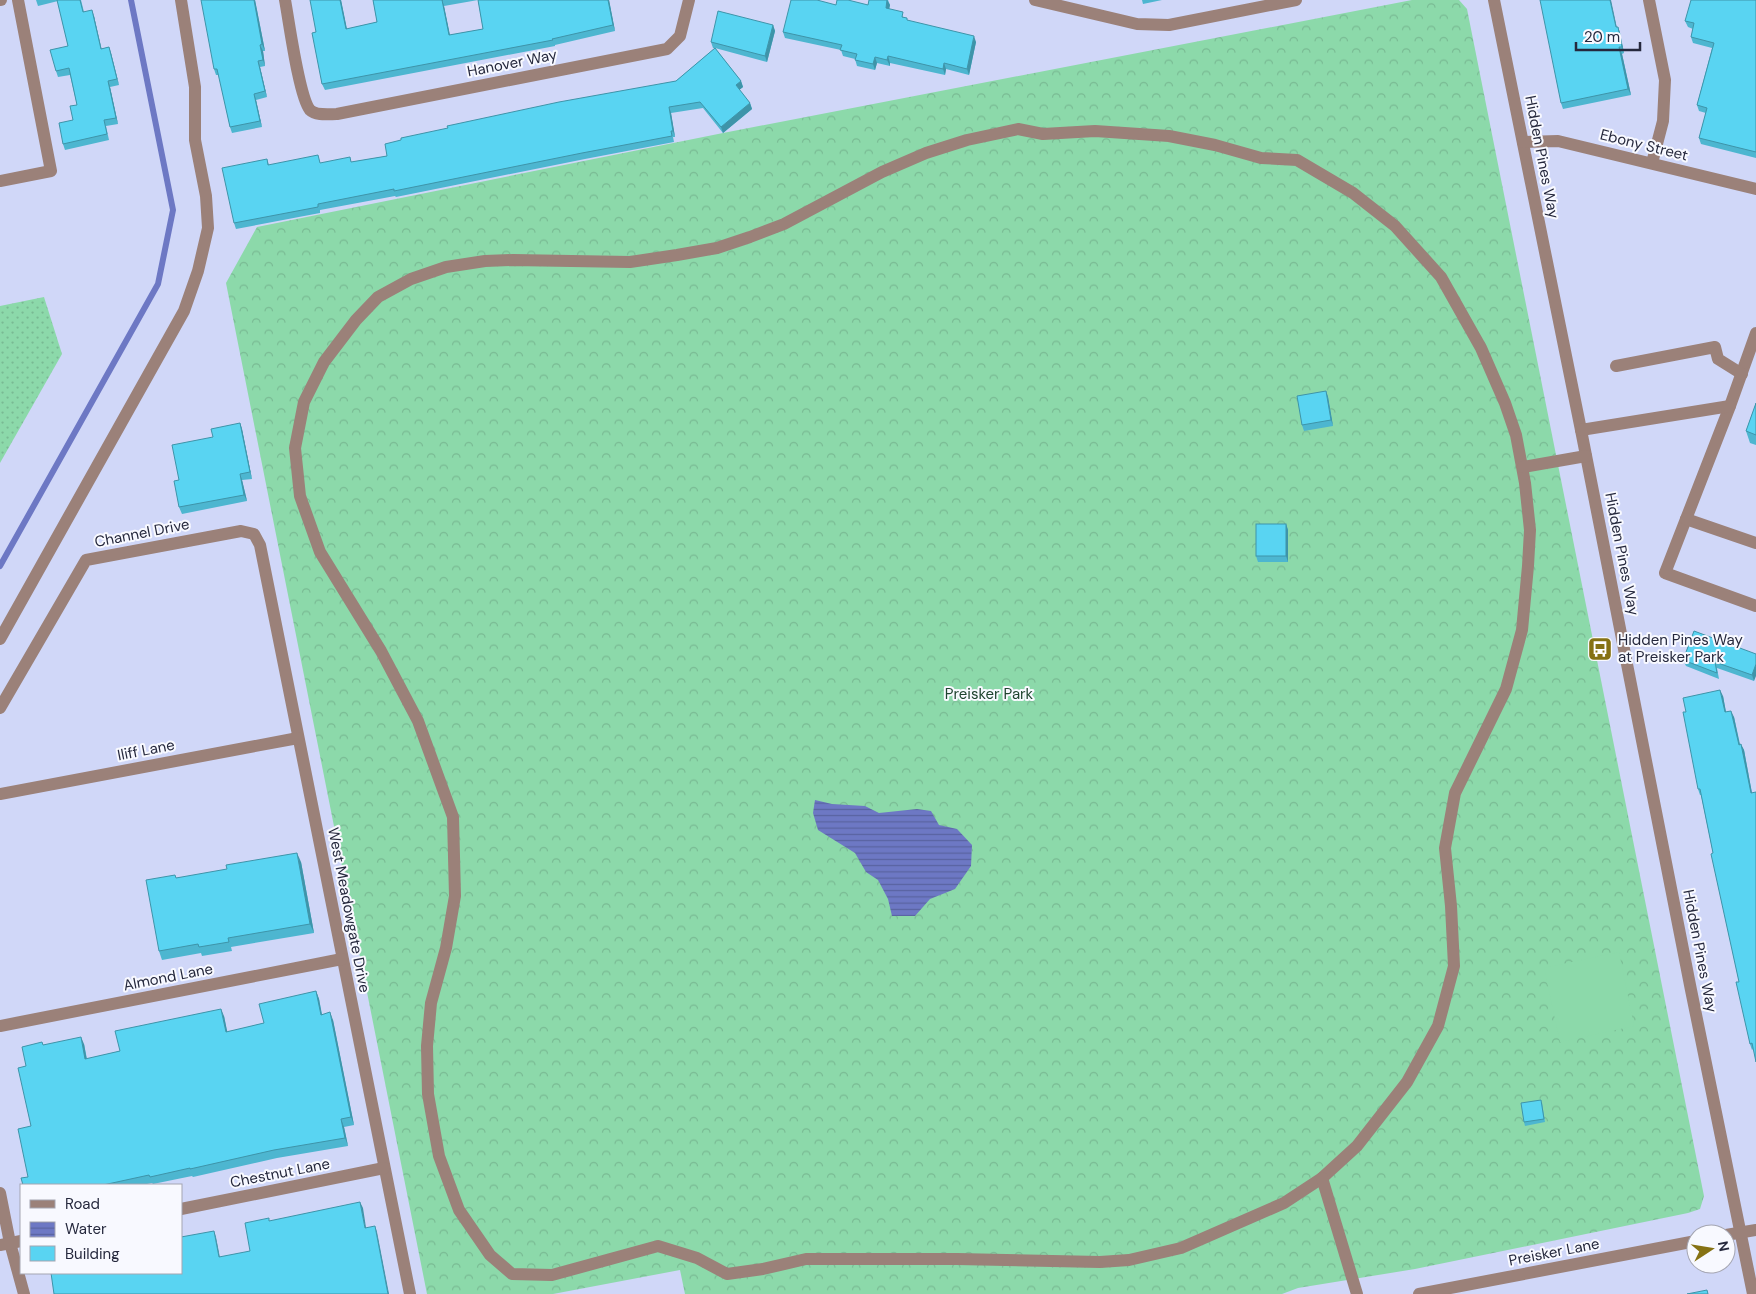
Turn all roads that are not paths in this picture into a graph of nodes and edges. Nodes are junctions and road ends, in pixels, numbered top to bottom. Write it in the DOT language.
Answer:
graph roads {
  1 [pos="18,0"];
  2 [pos="181,0"];
  3 [pos="285,0"];
  4 [pos="689,0"];
  5 [pos="1296,0"];
  6 [pos="1494,0"];
  7 [pos="1649,0"];
  8 [pos="1042,1"];
  9 [pos="1236,6"];
  10 [pos="1523,142"];
  11 [pos="1652,163"];
  12 [pos="0,181"];
  13 [pos="1756,189"];
  14 [pos="1756,333"];
  15 [pos="1616,366"];
  16 [pos="1742,374"];
  17 [pos="1730,406"];
  18 [pos="1581,430"];
  19 [pos="1586,456"];
  20 [pos="1523,467"];
  21 [pos="1686,519"];
  22 [pos="254,534"];
  23 [pos="1756,543"];
  24 [pos="1756,606"];
  25 [pos="0,638"];
  26 [pos="0,708"];
  27 [pos="298,738"];
  28 [pos="0,794"];
  29 [pos="342,959"];
  30 [pos="0,1026"];
  31 [pos="384,1168"];
  32 [pos="1322,1178"];
  33 [pos="0,1193"];
  34 [pos="182,1209"];
  35 [pos="1756,1230"];
  36 [pos="1741,1232"];
  37 [pos="1736,1233"];
  38 [pos="10,1243"];
  39 [pos="1686,1243"];
  40 [pos="24,1294"];
  41 [pos="410,1294"];
  42 [pos="1357,1294"];
  43 [pos="1419,1294"];
  44 [pos="1754,1294"];
  1 -- 12 [label="street"];
  2 -- 25 [label="street"];
  3 -- 4 [label="street, Hanover Way"];
  5 -- 9 [label="street"];
  6 -- 10 [label="street, Hidden Pines Way"];
  7 -- 11 [label="street"];
  8 -- 9 [label="street"];
  10 -- 11 [label="street, Ebony Street"];
  10 -- 18 [label="street, Hidden Pines Way"];
  11 -- 13 [label="street, Ebony Street"];
  14 -- 16 [label="street"];
  15 -- 16 [label="street"];
  16 -- 17 [label="street"];
  17 -- 18 [label="street"];
  17 -- 21 [label="street"];
  18 -- 19 [label="street, Hidden Pines Way"];
  19 -- 20 [label="street"];
  19 -- 36 [label="street, Hidden Pines Way"];
  20 -- 32 [label="street"];
  20 -- 32 [label="street"];
  21 -- 23 [label="street"];
  21 -- 24 [label="street"];
  22 -- 26 [label="street, Channel Drive"];
  22 -- 27 [label="street, West Meadowgate Drive"];
  27 -- 28 [label="street, Iliff Lane"];
  27 -- 29 [label="street, West Meadowgate Drive"];
  29 -- 30 [label="street, Almond Lane"];
  29 -- 31 [label="street, West Meadowgate Drive"];
  31 -- 34 [label="street, Chestnut Lane"];
  31 -- 41 [label="street, West Meadowgate Drive"];
  32 -- 42 [label="street"];
  33 -- 38 [label="street"];
  35 -- 36 [label="street"];
  36 -- 37 [label="street"];
  36 -- 44 [label="street, Hidden Pines Way"];
  38 -- 40 [label="street"];
  39 -- 43 [label="street, Preisker Lane"];
}
